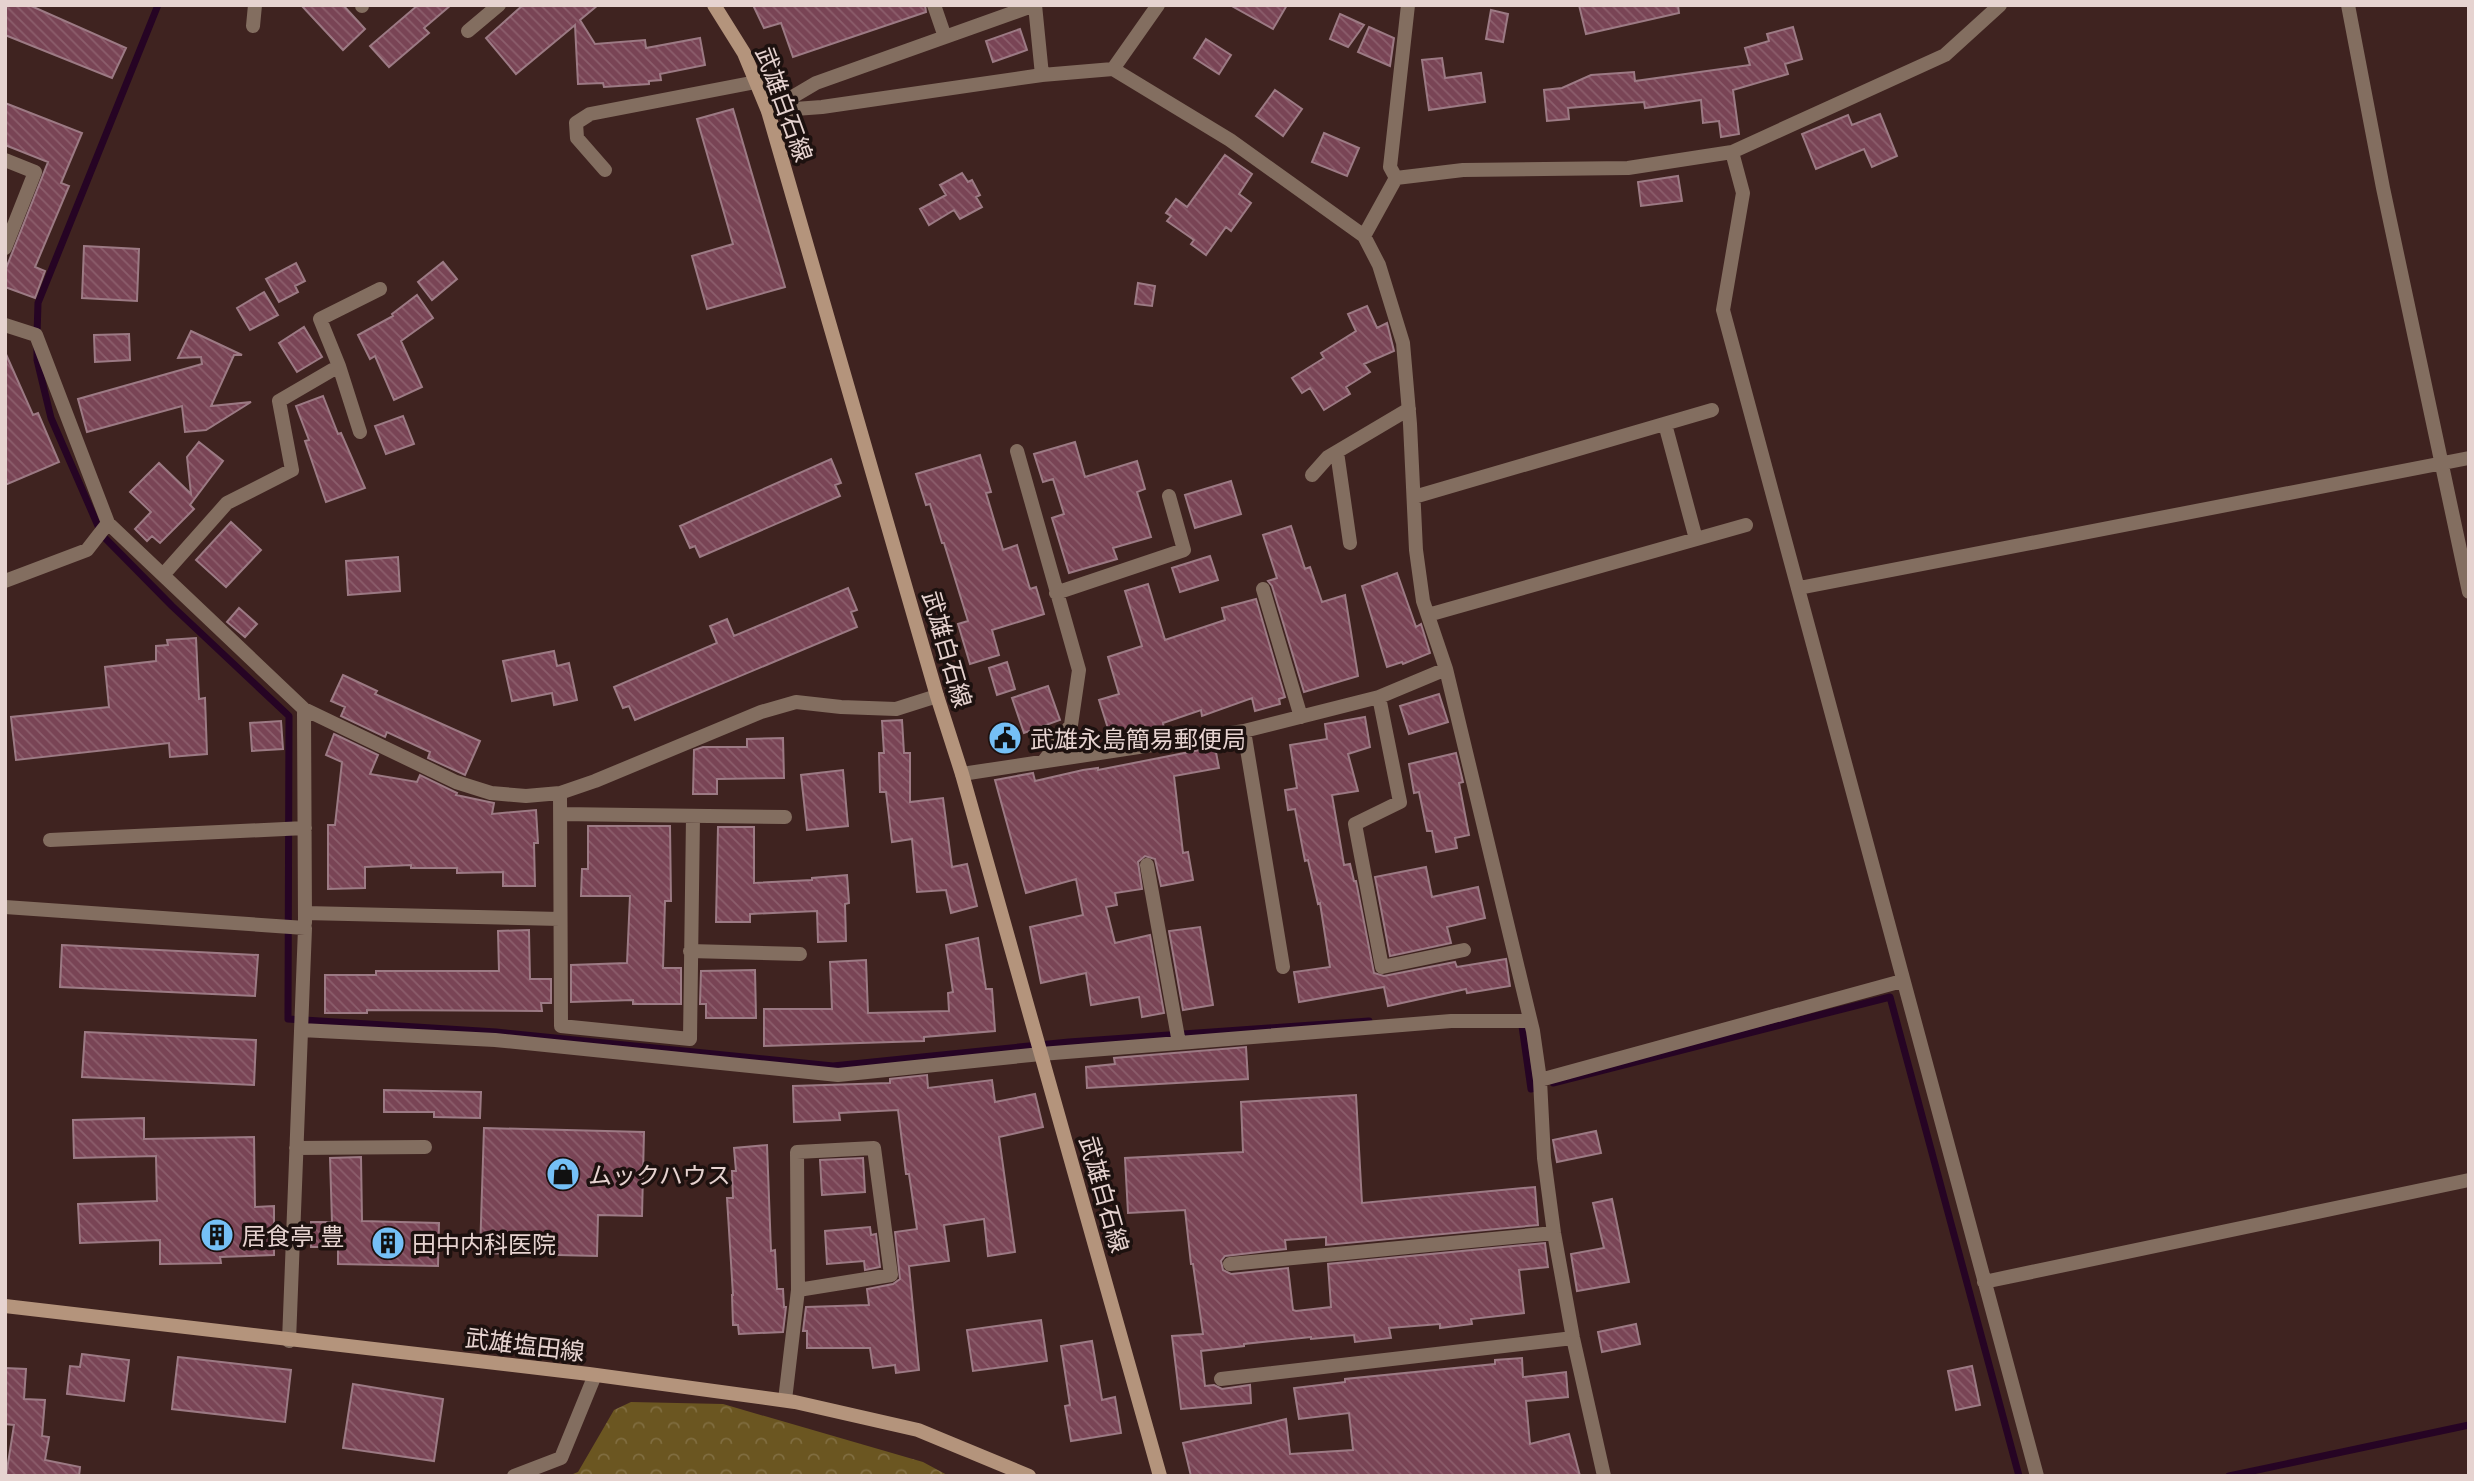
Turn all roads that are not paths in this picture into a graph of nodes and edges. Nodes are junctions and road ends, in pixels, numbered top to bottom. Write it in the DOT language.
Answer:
graph roads {
  1 [pos="255,5"];
  2 [pos="499,5"];
  3 [pos="714,5"];
  4 [pos="934,5"];
  5 [pos="1035,5"];
  6 [pos="1158,5"];
  7 [pos="1408,5"];
  8 [pos="2000,5"];
  9 [pos="2348,5"];
  10 [pos="253,26"];
  11 [pos="468,31"];
  12 [pos="946,37"];
  13 [pos="1114,69"];
  14 [pos="1042,75"];
  15 [pos="756,82"];
  16 [pos="768,111"];
  17 [pos="1732,152"];
  18 [pos="5,160"];
  19 [pos="605,170"];
  20 [pos="1396,178"];
  21 [pos="1364,236"];
  22 [pos="5,248"];
  23 [pos="380,289"];
  24 [pos="5,325"];
  25 [pos="338,366"];
  26 [pos="1409,409"];
  27 [pos="1712,410"];
  28 [pos="1665,424"];
  29 [pos="360,432"];
  30 [pos="1017,451"];
  31 [pos="1337,452"];
  32 [pos="2469,458"];
  33 [pos="2441,463"];
  34 [pos="1312,474"];
  35 [pos="1169,496"];
  36 [pos="1413,497"];
  37 [pos="108,523"];
  38 [pos="1746,525"];
  39 [pos="1696,539"];
  40 [pos="1350,543"];
  41 [pos="163,575"];
  42 [pos="5,581"];
  43 [pos="1799,588"];
  44 [pos="1263,589"];
  45 [pos="2469,592"];
  46 [pos="1056,593"];
  47 [pos="1428,615"];
  48 [pos="1447,669"];
  49 [pos="937,696"];
  50 [pos="1379,697"];
  51 [pos="304,709"];
  52 [pos="1301,717"];
  53 [pos="1244,731"];
  54 [pos="1044,761"];
  55 [pos="962,774"];
  56 [pos="560,793"];
  57 [pos="560,814"];
  58 [pos="693,816"];
  59 [pos="785,817"];
  60 [pos="304,828"];
  61 [pos="50,840"];
  62 [pos="1147,865"];
  63 [pos="5,907"];
  64 [pos="560,919"];
  65 [pos="305,920"];
  66 [pos="1464,950"];
  67 [pos="690,951"];
  68 [pos="800,954"];
  69 [pos="1283,967"];
  70 [pos="1902,981"];
  71 [pos="1530,1021"];
  72 [pos="301,1030"];
  73 [pos="1179,1043"];
  74 [pos="1041,1054"];
  75 [pos="1541,1080"];
  76 [pos="425,1147"];
  77 [pos="296,1148"];
  78 [pos="2469,1180"];
  79 [pos="1554,1233"];
  80 [pos="1230,1264"];
  81 [pos="1984,1282"];
  82 [pos="798,1290"];
  83 [pos="5,1306"];
  84 [pos="1573,1338"];
  85 [pos="289,1341"];
  86 [pos="595,1375"];
  87 [pos="1221,1379"];
  88 [pos="785,1400"];
  89 [pos="514,1476"];
  90 [pos="1029,1476"];
  91 [pos="1160,1476"];
  92 [pos="1604,1476"];
  93 [pos="2037,1476"];
  1 -- 10 [label="street"];
  2 -- 11 [label="street"];
  3 -- 15 [label="main road, 武雄白石線"];
  4 -- 12 [label="street"];
  5 -- 12 [label="street"];
  5 -- 14 [label="street"];
  6 -- 13 [label="street"];
  7 -- 20 [label="street"];
  8 -- 17 [label="street"];
  9 -- 33 [label="street"];
  12 -- 16 [label="street"];
  13 -- 14 [label="street"];
  13 -- 21 [label="street"];
  14 -- 16 [label="street"];
  15 -- 16 [label="main road, 武雄白石線"];
  15 -- 19 [label="street"];
  16 -- 49 [label="main road, 武雄白石線"];
  17 -- 20 [label="street"];
  17 -- 43 [label="street"];
  18 -- 22 [label="street"];
  20 -- 21 [label="street"];
  21 -- 26 [label="street"];
  23 -- 25 [label="street"];
  24 -- 37 [label="street"];
  25 -- 29 [label="street"];
  25 -- 41 [label="street"];
  26 -- 31 [label="street"];
  26 -- 36 [label="street"];
  27 -- 28 [label="street"];
  28 -- 36 [label="street"];
  28 -- 39 [label="street"];
  30 -- 46 [label="street"];
  31 -- 34 [label="street"];
  31 -- 40 [label="street"];
  32 -- 33 [label="street"];
  33 -- 43 [label="street"];
  33 -- 45 [label="street"];
  35 -- 46 [label="street"];
  36 -- 47 [label="street"];
  37 -- 41 [label="street"];
  37 -- 42 [label="street"];
  38 -- 39 [label="street"];
  39 -- 47 [label="street"];
  41 -- 51 [label="street"];
  43 -- 70 [label="street"];
  44 -- 52 [label="street"];
  46 -- 54 [label="street"];
  47 -- 48 [label="street"];
  48 -- 50 [label="street"];
  48 -- 71 [label="street"];
  49 -- 55 [label="main road, 武雄白石線"];
  49 -- 56 [label="street"];
  50 -- 52 [label="street"];
  50 -- 66 [label="street"];
  51 -- 56 [label="street"];
  51 -- 60 [label="street"];
  52 -- 53 [label="street"];
  53 -- 54 [label="street"];
  53 -- 69 [label="street"];
  54 -- 55 [label="street"];
  55 -- 74 [label="main road, 武雄白石線"];
  56 -- 57 [label="street"];
  57 -- 58 [label="street"];
  57 -- 64 [label="street"];
  58 -- 59 [label="street"];
  58 -- 67 [label="street"];
  60 -- 61 [label="street"];
  60 -- 65 [label="street"];
  62 -- 73 [label="street"];
  63 -- 65 [label="street"];
  64 -- 65 [label="street"];
  64 -- 67 [label="street"];
  65 -- 72 [label="street"];
  67 -- 68 [label="street"];
  70 -- 75 [label="street"];
  70 -- 81 [label="street"];
  71 -- 73 [label="street"];
  71 -- 75 [label="street"];
  72 -- 74 [label="street"];
  72 -- 77 [label="street"];
  73 -- 74 [label="street"];
  74 -- 91 [label="main road, 武雄白石線"];
  75 -- 79 [label="street"];
  76 -- 77 [label="street"];
  77 -- 85 [label="street"];
  78 -- 81 [label="street"];
  79 -- 80 [label="street"];
  79 -- 84 [label="street"];
  81 -- 93 [label="street"];
  82 -- 82 [label="street"];
  82 -- 88 [label="street"];
  83 -- 85 [label="main road, 武雄塩田線"];
  84 -- 87 [label="street"];
  84 -- 92 [label="street"];
  85 -- 86 [label="main road, 武雄塩田線"];
  86 -- 88 [label="main road, 武雄塩田線"];
  86 -- 89 [label="street"];
  88 -- 90 [label="main road, 武雄塩田線"];
}
